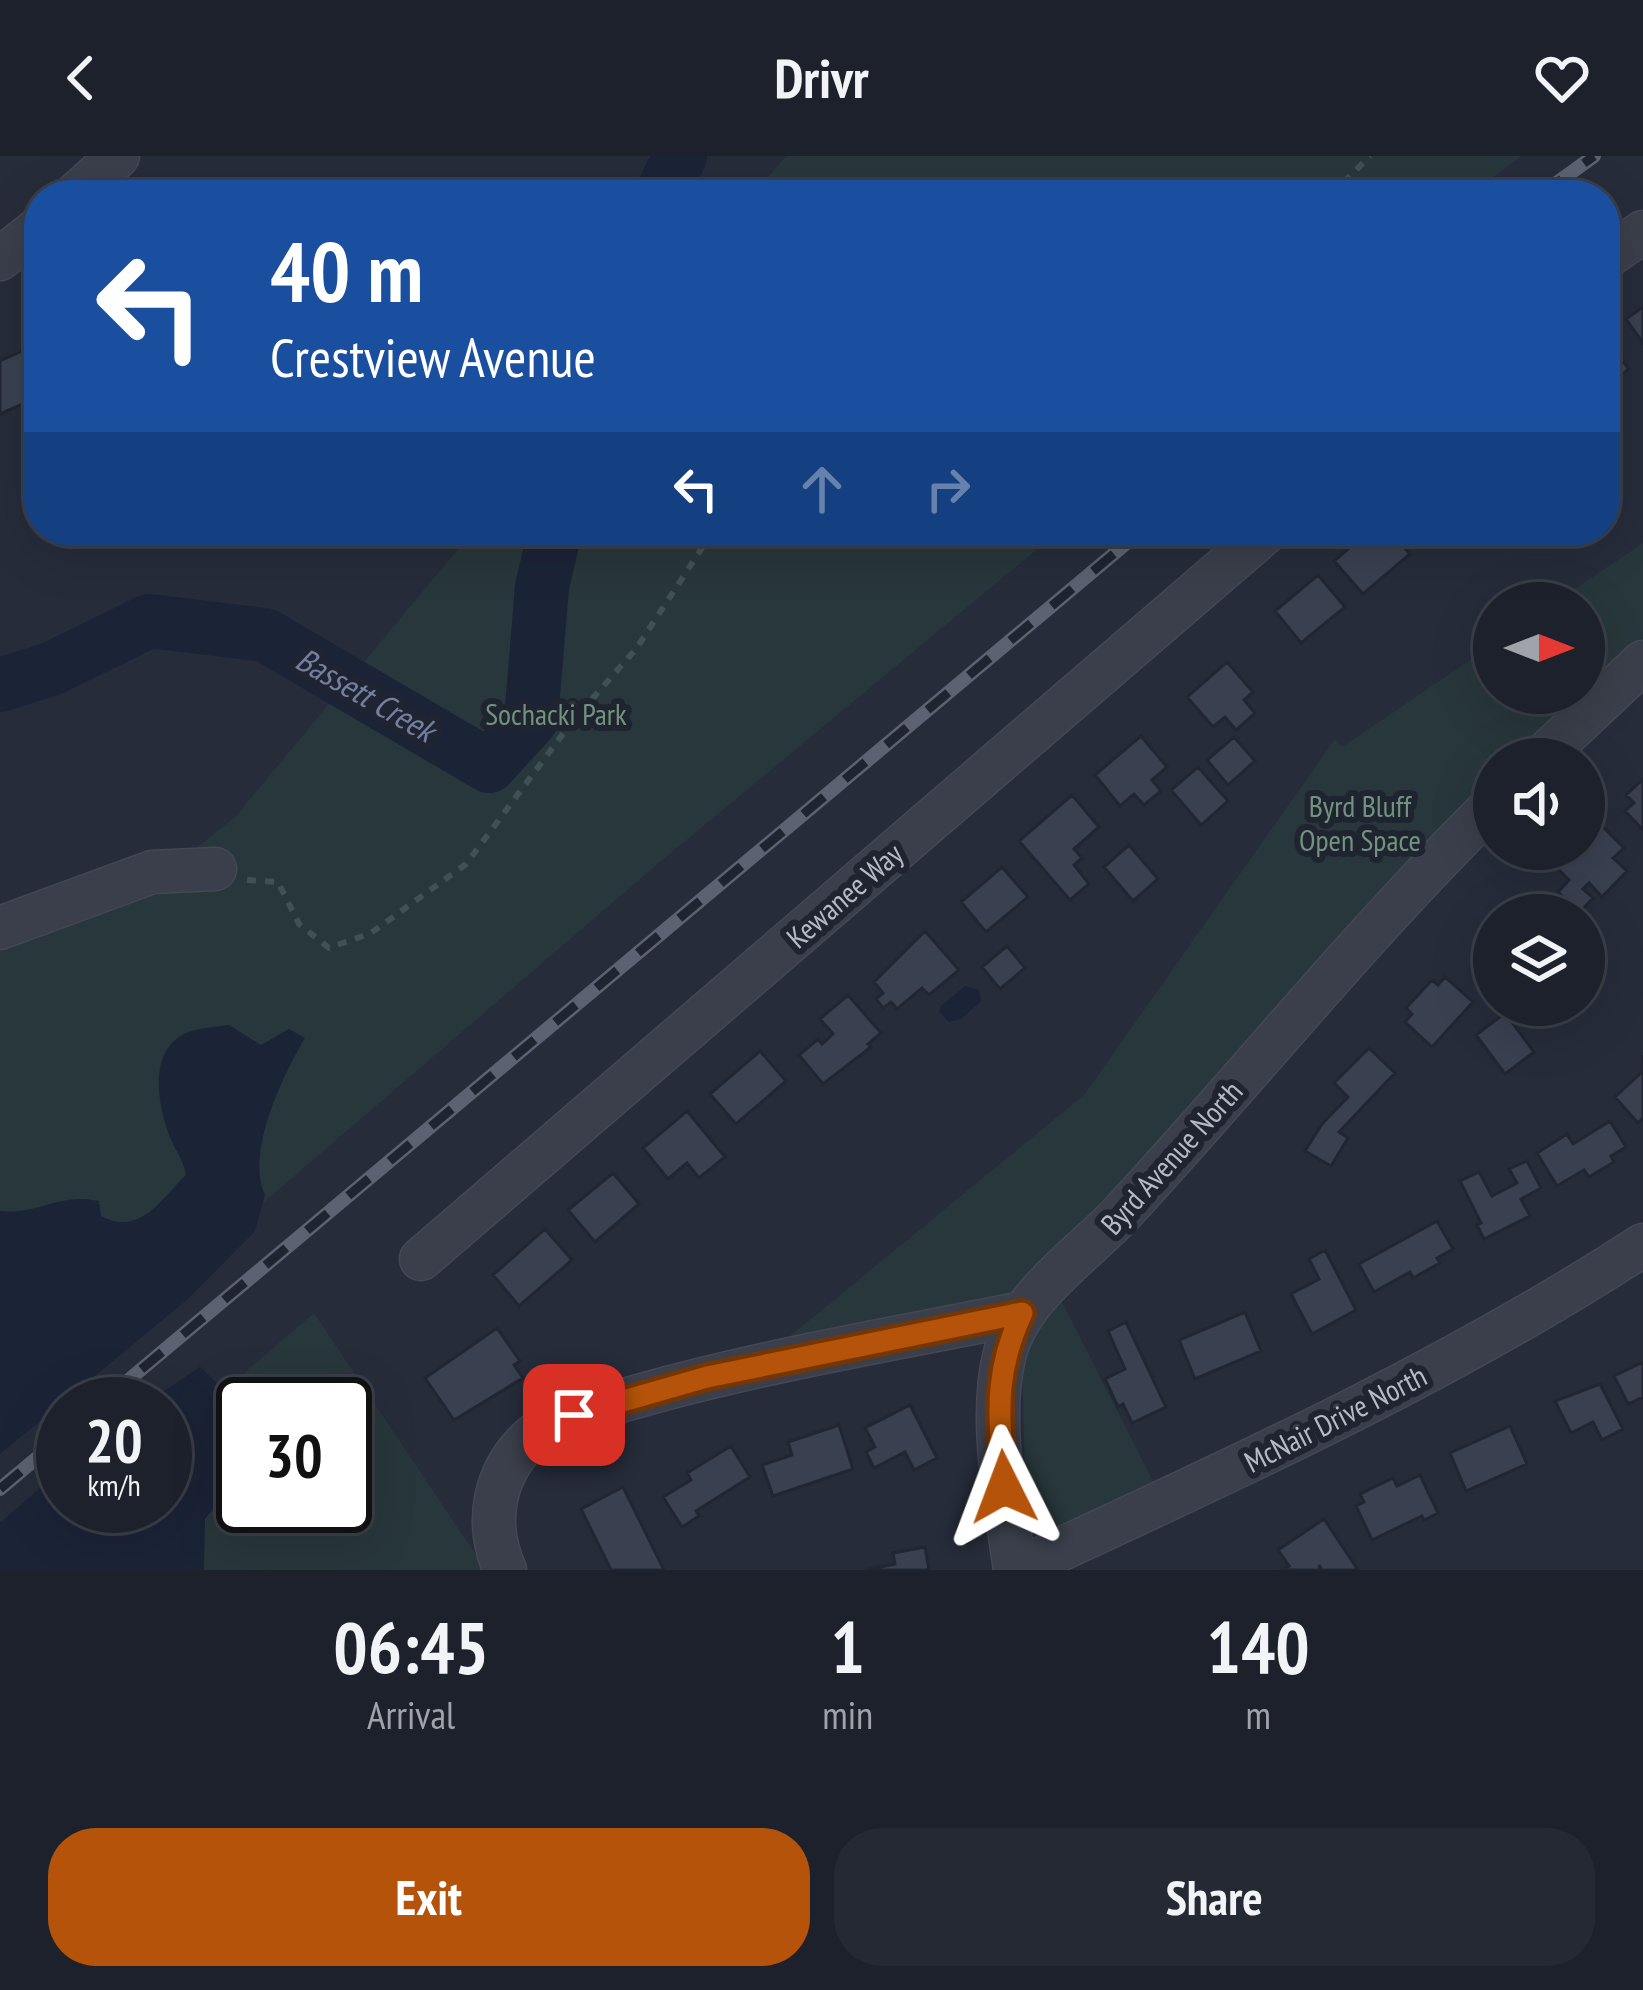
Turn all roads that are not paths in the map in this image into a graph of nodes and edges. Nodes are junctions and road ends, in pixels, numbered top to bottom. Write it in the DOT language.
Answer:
graph roads {
  1 [pos="118,156"];
  2 [pos="92,180"];
  3 [pos="24,240"];
  4 [pos="0,259"];
  5 [pos="1250,546"];
  6 [pos="1643,662"];
  7 [pos="1562,738"];
  8 [pos="1473,826"];
  9 [pos="215,869"];
  10 [pos="0,928"];
  11 [pos="1643,1245"];
  12 [pos="421,1259"];
  13 [pos="1022,1313"];
  14 [pos="505,1570"];
  15 [pos="1015,1570"];
  1 -- 2 [label="street"];
  3 -- 4 [label="street"];
  5 -- 12 [label="street, Kewanee Way"];
  6 -- 7 [label="street"];
  8 -- 13 [label="street, Byrd Avenue North"];
  9 -- 10 [label="street"];
  11 -- 15 [label="street, McNair Drive North"];
  13 -- 14 [label="street"];
  13 -- 15 [label="street, Byrd Avenue North"];
}
